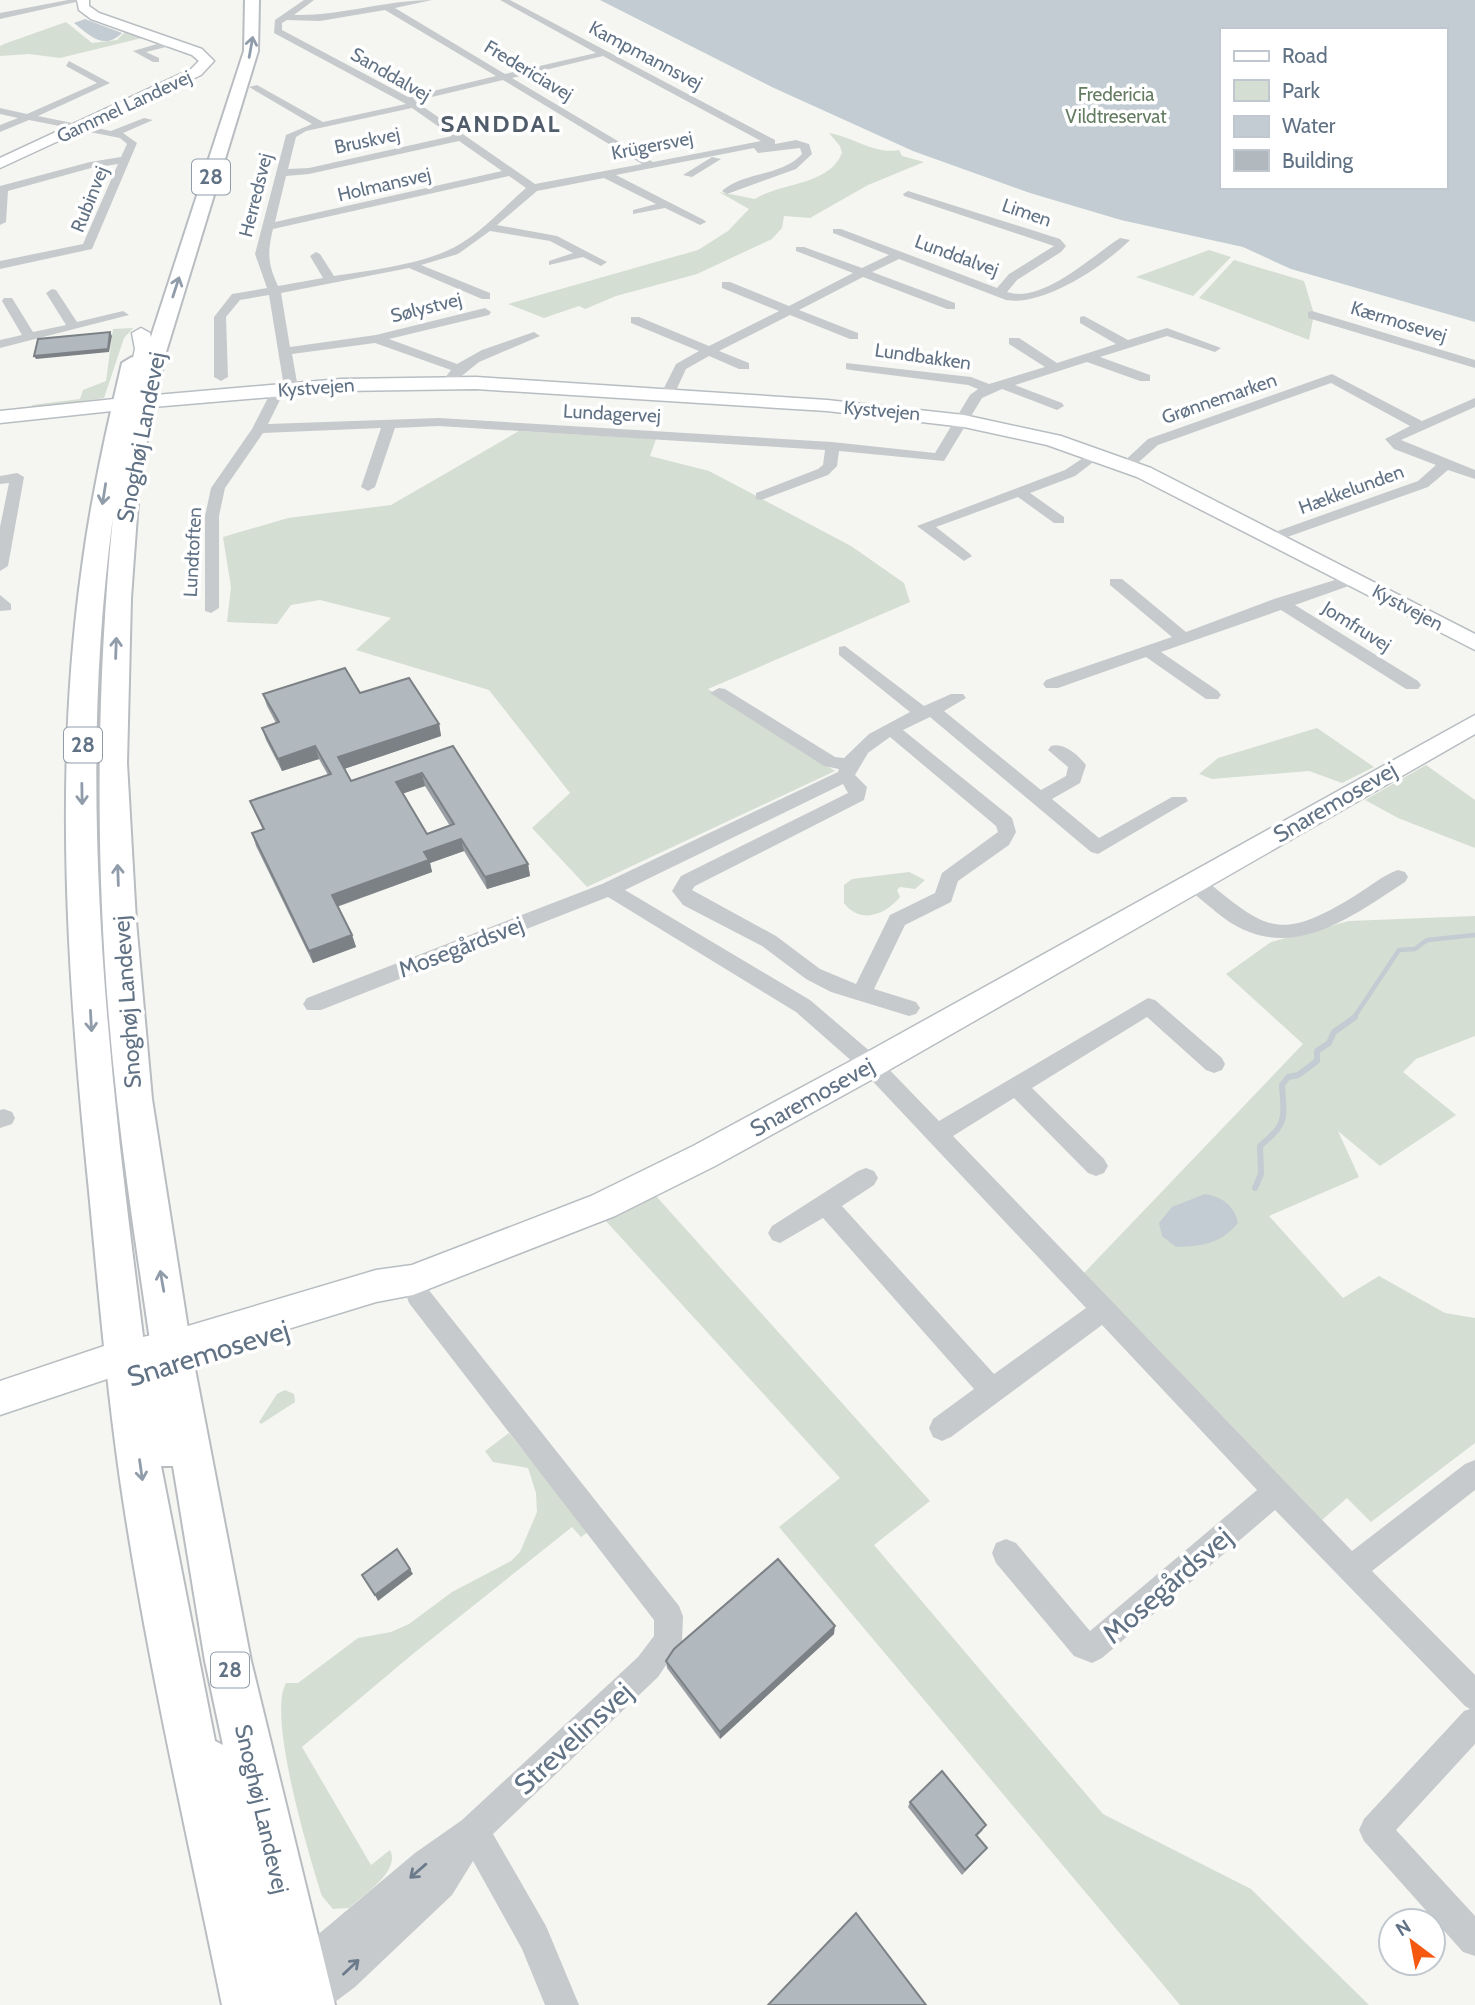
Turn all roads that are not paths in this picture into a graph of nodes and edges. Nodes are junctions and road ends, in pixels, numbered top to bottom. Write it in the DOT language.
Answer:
graph roads {
  1 [pos="82,0"];
  2 [pos="237,0"];
  3 [pos="252,0"];
  4 [pos="310,0"];
  5 [pos="428,0"];
  6 [pos="504,0"];
  7 [pos="387,7"];
  8 [pos="0,16"];
  9 [pos="285,17"];
  10 [pos="171,43"];
  11 [pos="606,53"];
  12 [pos="156,60"];
  13 [pos="69,64"];
  14 [pos="507,77"];
  15 [pos="254,87"];
  16 [pos="410,103"];
  17 [pos="0,111"];
  18 [pos="29,117"];
  19 [pos="148,120"];
  20 [pos="321,125"];
  21 [pos="79,127"];
  22 [pos="0,129"];
  23 [pos="111,134"];
  24 [pos="459,138"];
  25 [pos="771,142"];
  26 [pos="712,157"];
  27 [pos="124,160"];
  28 [pos="0,164"];
  29 [pos="652,165"];
  30 [pos="281,173"];
  31 [pos="509,173"];
  32 [pos="605,174"];
  33 [pos="688,175"];
  34 [pos="533,188"];
  35 [pos="1,189"];
  36 [pos="727,191"];
  37 [pos="908,194"];
  38 [pos="665,205"];
  39 [pos="637,212"];
  40 [pos="180,218"];
  41 [pos="0,222"];
  42 [pos="700,222"];
  43 [pos="268,226"];
  44 [pos="488,227"];
  45 [pos="836,231"];
  46 [pos="1124,240"];
  47 [pos="800,249"];
  48 [pos="584,253"];
  49 [pos="899,254"];
  50 [pos="316,256"];
  51 [pos="601,262"];
  52 [pos="553,263"];
  53 [pos="0,265"];
  54 [pos="411,265"];
  55 [pos="862,272"];
  56 [pos="331,281"];
  57 [pos="726,285"];
  58 [pos="274,290"];
  59 [pos="1002,292"];
  60 [pos="52,293"];
  61 [pos="486,296"];
  62 [pos="236,297"];
  63 [pos="8,301"];
  64 [pos="213,301"];
  65 [pos="951,306"];
  66 [pos="789,310"];
  67 [pos="485,312"];
  68 [pos="124,315"];
  69 [pos="1312,315"];
  70 [pos="635,320"];
  71 [pos="1084,320"];
  72 [pos="74,327"];
  73 [pos="143,327"];
  74 [pos="534,336"];
  75 [pos="854,336"];
  76 [pos="29,337"];
  77 [pos="376,339"];
  78 [pos="1014,341"];
  79 [pos="0,344"];
  80 [pos="1125,344"];
  81 [pos="1216,348"];
  82 [pos="286,351"];
  83 [pos="709,351"];
  84 [pos="488,355"];
  85 [pos="1087,357"];
  86 [pos="1475,365"];
  87 [pos="503,366"];
  88 [pos="744,366"];
  89 [pos="851,366"];
  90 [pos="1054,367"];
  91 [pos="1314,369"];
  92 [pos="450,375"];
  93 [pos="221,377"];
  94 [pos="1145,378"];
  95 [pos="1332,378"];
  96 [pos="994,386"];
  97 [pos="285,389"];
  98 [pos="668,394"];
  99 [pos="1475,402"];
  100 [pos="133,406"];
  101 [pos="1057,406"];
  102 [pos="8,417"];
  103 [pos="963,419"];
  104 [pos="390,422"];
  105 [pos="1421,426"];
  106 [pos="259,429"];
  107 [pos="832,446"];
  108 [pos="1095,454"];
  109 [pos="1446,464"];
  110 [pos="1127,466"];
  111 [pos="1475,475"];
  112 [pos="0,480"];
  113 [pos="368,487"];
  114 [pos="1020,492"];
  115 [pos="761,496"];
  116 [pos="6,512"];
  117 [pos="1059,520"];
  118 [pos="1274,537"];
  119 [pos="964,556"];
  120 [pos="0,566"];
  121 [pos="1354,579"];
  122 [pos="1116,582"];
  123 [pos="1280,602"];
  124 [pos="211,608"];
  125 [pos="1184,638"];
  126 [pos="1475,643"];
  127 [pos="1147,650"];
  128 [pos="845,651"];
  129 [pos="1052,684"];
  130 [pos="1412,685"];
  131 [pos="719,693"];
  132 [pos="1212,695"];
  133 [pos="957,698"];
  134 [pos="927,712"];
  135 [pos="1475,723"];
  136 [pos="892,730"];
  137 [pos="1057,750"];
  138 [pos="847,771"];
  139 [pos="1039,799"];
  140 [pos="1180,801"];
  141 [pos="1398,877"];
  142 [pos="1195,882"];
  143 [pos="609,890"];
  144 [pos="746,930"];
  145 [pos="719,954"];
  146 [pos="861,994"];
  147 [pos="314,1004"];
  148 [pos="909,1008"];
  149 [pos="1214,1064"];
  150 [pos="871,1065"];
  151 [pos="1016,1086"];
  152 [pos="937,1134"];
  153 [pos="1096,1166"];
  154 [pos="866,1178"];
  155 [pos="826,1204"];
  156 [pos="780,1233"];
  157 [pos="413,1280"];
  158 [pos="1105,1308"];
  159 [pos="150,1362"];
  160 [pos="992,1391"];
  161 [pos="0,1398"];
  162 [pos="0,1416"];
  163 [pos="942,1428"];
  164 [pos="1473,1479"];
  165 [pos="1276,1491"];
  166 [pos="1006,1553"];
  167 [pos="1351,1570"];
  168 [pos="1475,1696"];
  169 [pos="1475,1722"];
  170 [pos="473,1831"];
  171 [pos="1475,1940"];
  172 [pos="286,1997"];
  173 [pos="562,2005"];
  1 -- 8 [label="street"];
  1 -- 10 [label="street, Gammel Landevej"];
  2 -- 40 [label="main road, 28"];
  100 -- 3 [label="main road, Snoghøj Landevej / 28, one-way"];
  4 -- 9 [label="street"];
  5 -- 7 [label="street"];
  6 -- 11 [label="street, Kampmannsvej"];
  7 -- 9 [label="street"];
  7 -- 14 [label="street, Fredericiavej"];
  9 -- 16 [label="street, Sanddalvej"];
  10 -- 12 [label="street, Gammel Landevej"];
  10 -- 21 [label="street, Gammel Landevej"];
  11 -- 14 [label="street, Herredsvej"];
  11 -- 25 [label="street, Kampmannsvej"];
  13 -- 18 [label="street"];
  14 -- 16 [label="street, Herredsvej"];
  14 -- 29 [label="street, Fredericiavej"];
  15 -- 20 [label="street"];
  16 -- 20 [label="street, Herredsvej"];
  16 -- 24 [label="street, Sanddalvej"];
  17 -- 18 [label="street, Rubinvej"];
  18 -- 21 [label="street, Rubinvej"];
  18 -- 22 [label="street"];
  19 -- 23 [label="street, Rubinvej"];
  20 -- 30 [label="street, Herredsvej"];
  21 -- 23 [label="street, Rubinvej"];
  21 -- 28 [label="street, Gammel Landevej"];
  23 -- 27 [label="street, Rubinvej"];
  24 -- 30 [label="street, Bruskvej"];
  24 -- 31 [label="street, Sanddalvej"];
  25 -- 26 [label="street, Krügersvej"];
  26 -- 29 [label="street, Krügersvej"];
  26 -- 33 [label="street, Krügersvej"];
  26 -- 36 [label="street, Krügersvej"];
  27 -- 35 [label="street"];
  27 -- 53 [label="street, Rubinvej"];
  29 -- 32 [label="street, Krügersvej"];
  30 -- 43 [label="street, Herredsvej"];
  31 -- 34 [label="street, Sanddalvej"];
  31 -- 43 [label="street, Holmansvej"];
  32 -- 34 [label="street, Krügersvej"];
  32 -- 38 [label="street, Krügersvej"];
  34 -- 44 [label="street, Krügersvej"];
  35 -- 41 [label="street"];
  37 -- 59 [label="street, Limen"];
  38 -- 39 [label="street"];
  38 -- 42 [label="street, Krügersvej"];
  43 -- 58 [label="street, Herredsvej"];
  44 -- 48 [label="street"];
  44 -- 54 [label="street, Krügersvej"];
  45 -- 49 [label="street, Lunddalvej"];
  46 -- 59 [label="street, Lunddalvej"];
  47 -- 55 [label="street"];
  48 -- 51 [label="street"];
  48 -- 52 [label="street"];
  49 -- 55 [label="street, Lunddalvej"];
  49 -- 59 [label="street, Lunddalvej"];
  50 -- 56 [label="street"];
  54 -- 56 [label="street, Krügersvej"];
  54 -- 61 [label="street"];
  55 -- 65 [label="street"];
  55 -- 66 [label="street, Lunddalvej"];
  56 -- 58 [label="street, Krügersvej"];
  57 -- 66 [label="street"];
  58 -- 62 [label="street, Krügersvej"];
  58 -- 82 [label="street, Herredsvej"];
  60 -- 72 [label="street"];
  62 -- 64 [label="street, Krügersvej"];
  62 -- 93 [label="street"];
  63 -- 76 [label="street"];
  66 -- 75 [label="street"];
  66 -- 83 [label="street, Lunddalvej"];
  67 -- 77 [label="street, Sølystvej"];
  68 -- 72 [label="street"];
  69 -- 86 [label="street, Kærmosevej"];
  70 -- 83 [label="street"];
  71 -- 80 [label="street"];
  72 -- 76 [label="street"];
  73 -- 100 [label="street"];
  74 -- 84 [label="street"];
  76 -- 79 [label="street"];
  77 -- 82 [label="street, Sølystvej"];
  77 -- 92 [label="street, Sølystvej"];
  78 -- 90 [label="street"];
  80 -- 81 [label="street"];
  80 -- 85 [label="street"];
  82 -- 97 [label="street, Herredsvej"];
  83 -- 88 [label="street"];
  83 -- 98 [label="street, Lunddalvej"];
  84 -- 87 [label="street"];
  84 -- 92 [label="street"];
  85 -- 90 [label="street"];
  85 -- 94 [label="street"];
  89 -- 96 [label="street, Lundbakken"];
  90 -- 96 [label="street"];
  91 -- 95 [label="street"];
  92 -- 97 [label="street, Kystvejen"];
  92 -- 98 [label="street, Kystvejen"];
  95 -- 105 [label="street"];
  95 -- 110 [label="street, Grønnemarken"];
  96 -- 101 [label="street, Lundbakken"];
  96 -- 103 [label="street"];
  97 -- 100 [label="street, Kystvejen"];
  97 -- 106 [label="street, Lundtoften"];
  98 -- 103 [label="street, Kystvejen"];
  99 -- 105 [label="street"];
  100 -- 102 [label="street, Kystvejen"];
  159 -- 100 [label="main road, Snoghøj Landevej / 28, one-way"];
  100 -- 159 [label="main road, Snoghøj Landevej / 28, one-way"];
  103 -- 107 [label="street, Lundagervej"];
  103 -- 108 [label="street, Kystvejen"];
  104 -- 106 [label="street, Lundagervej"];
  104 -- 107 [label="street, Lundagervej"];
  104 -- 113 [label="street"];
  105 -- 109 [label="street"];
  106 -- 124 [label="street, Lundtoften"];
  107 -- 115 [label="street"];
  108 -- 110 [label="street, Kystvejen"];
  108 -- 114 [label="street"];
  109 -- 111 [label="street"];
  109 -- 118 [label="street, Hækkelunden"];
  110 -- 118 [label="street, Kystvejen"];
  112 -- 116 [label="street"];
  114 -- 117 [label="street"];
  114 -- 119 [label="street"];
  116 -- 120 [label="street"];
  118 -- 121 [label="street, Kystvejen"];
  121 -- 123 [label="street, Jomfruvej"];
  121 -- 126 [label="street, Kystvejen"];
  122 -- 125 [label="street"];
  123 -- 125 [label="street, Jomfruvej"];
  123 -- 130 [label="street, Jomfruvej"];
  125 -- 127 [label="street, Jomfruvej"];
  127 -- 129 [label="street, Jomfruvej"];
  127 -- 132 [label="street"];
  128 -- 134 [label="street"];
  131 -- 138 [label="street"];
  133 -- 134 [label="street, Mosegårdsvej"];
  134 -- 136 [label="street, Mosegårdsvej"];
  134 -- 139 [label="street"];
  135 -- 142 [label="street, Snaremosevej"];
  136 -- 138 [label="street, Mosegårdsvej"];
  136 -- 146 [label="street"];
  137 -- 139 [label="street"];
  138 -- 143 [label="street, Mosegårdsvej"];
  138 -- 144 [label="street"];
  139 -- 140 [label="street"];
  141 -- 142 [label="street"];
  142 -- 150 [label="street, Snaremosevej"];
  143 -- 145 [label="street"];
  143 -- 147 [label="street, Mosegårdsvej"];
  144 -- 145 [label="street"];
  144 -- 146 [label="street"];
  145 -- 150 [label="street"];
  146 -- 148 [label="street"];
  149 -- 151 [label="street"];
  150 -- 152 [label="street"];
  150 -- 157 [label="street, Snaremosevej"];
  151 -- 152 [label="street"];
  151 -- 153 [label="street"];
  152 -- 158 [label="street"];
  154 -- 155 [label="street"];
  155 -- 156 [label="street"];
  155 -- 160 [label="street"];
  157 -- 159 [label="street, Snaremosevej"];
  157 -- 170 [label="street, Strevelinsvej"];
  158 -- 160 [label="street"];
  158 -- 165 [label="street"];
  159 -- 161 [label="street, Snaremosevej"];
  159 -- 162 [label="street, Snaremosevej"];
  159 -- 172 [label="main road, Snoghøj Landevej / 28"];
  159 -- 172 [label="main road, Snoghøj Landevej / 28, one-way"];
  160 -- 163 [label="street"];
  164 -- 167 [label="street"];
  165 -- 166 [label="street, Mosegårdsvej"];
  165 -- 167 [label="street"];
  167 -- 168 [label="street"];
  169 -- 171 [label="street"];
  170 -- 172 [label="street, Strevelinsvej"];
  170 -- 173 [label="street"];
}
